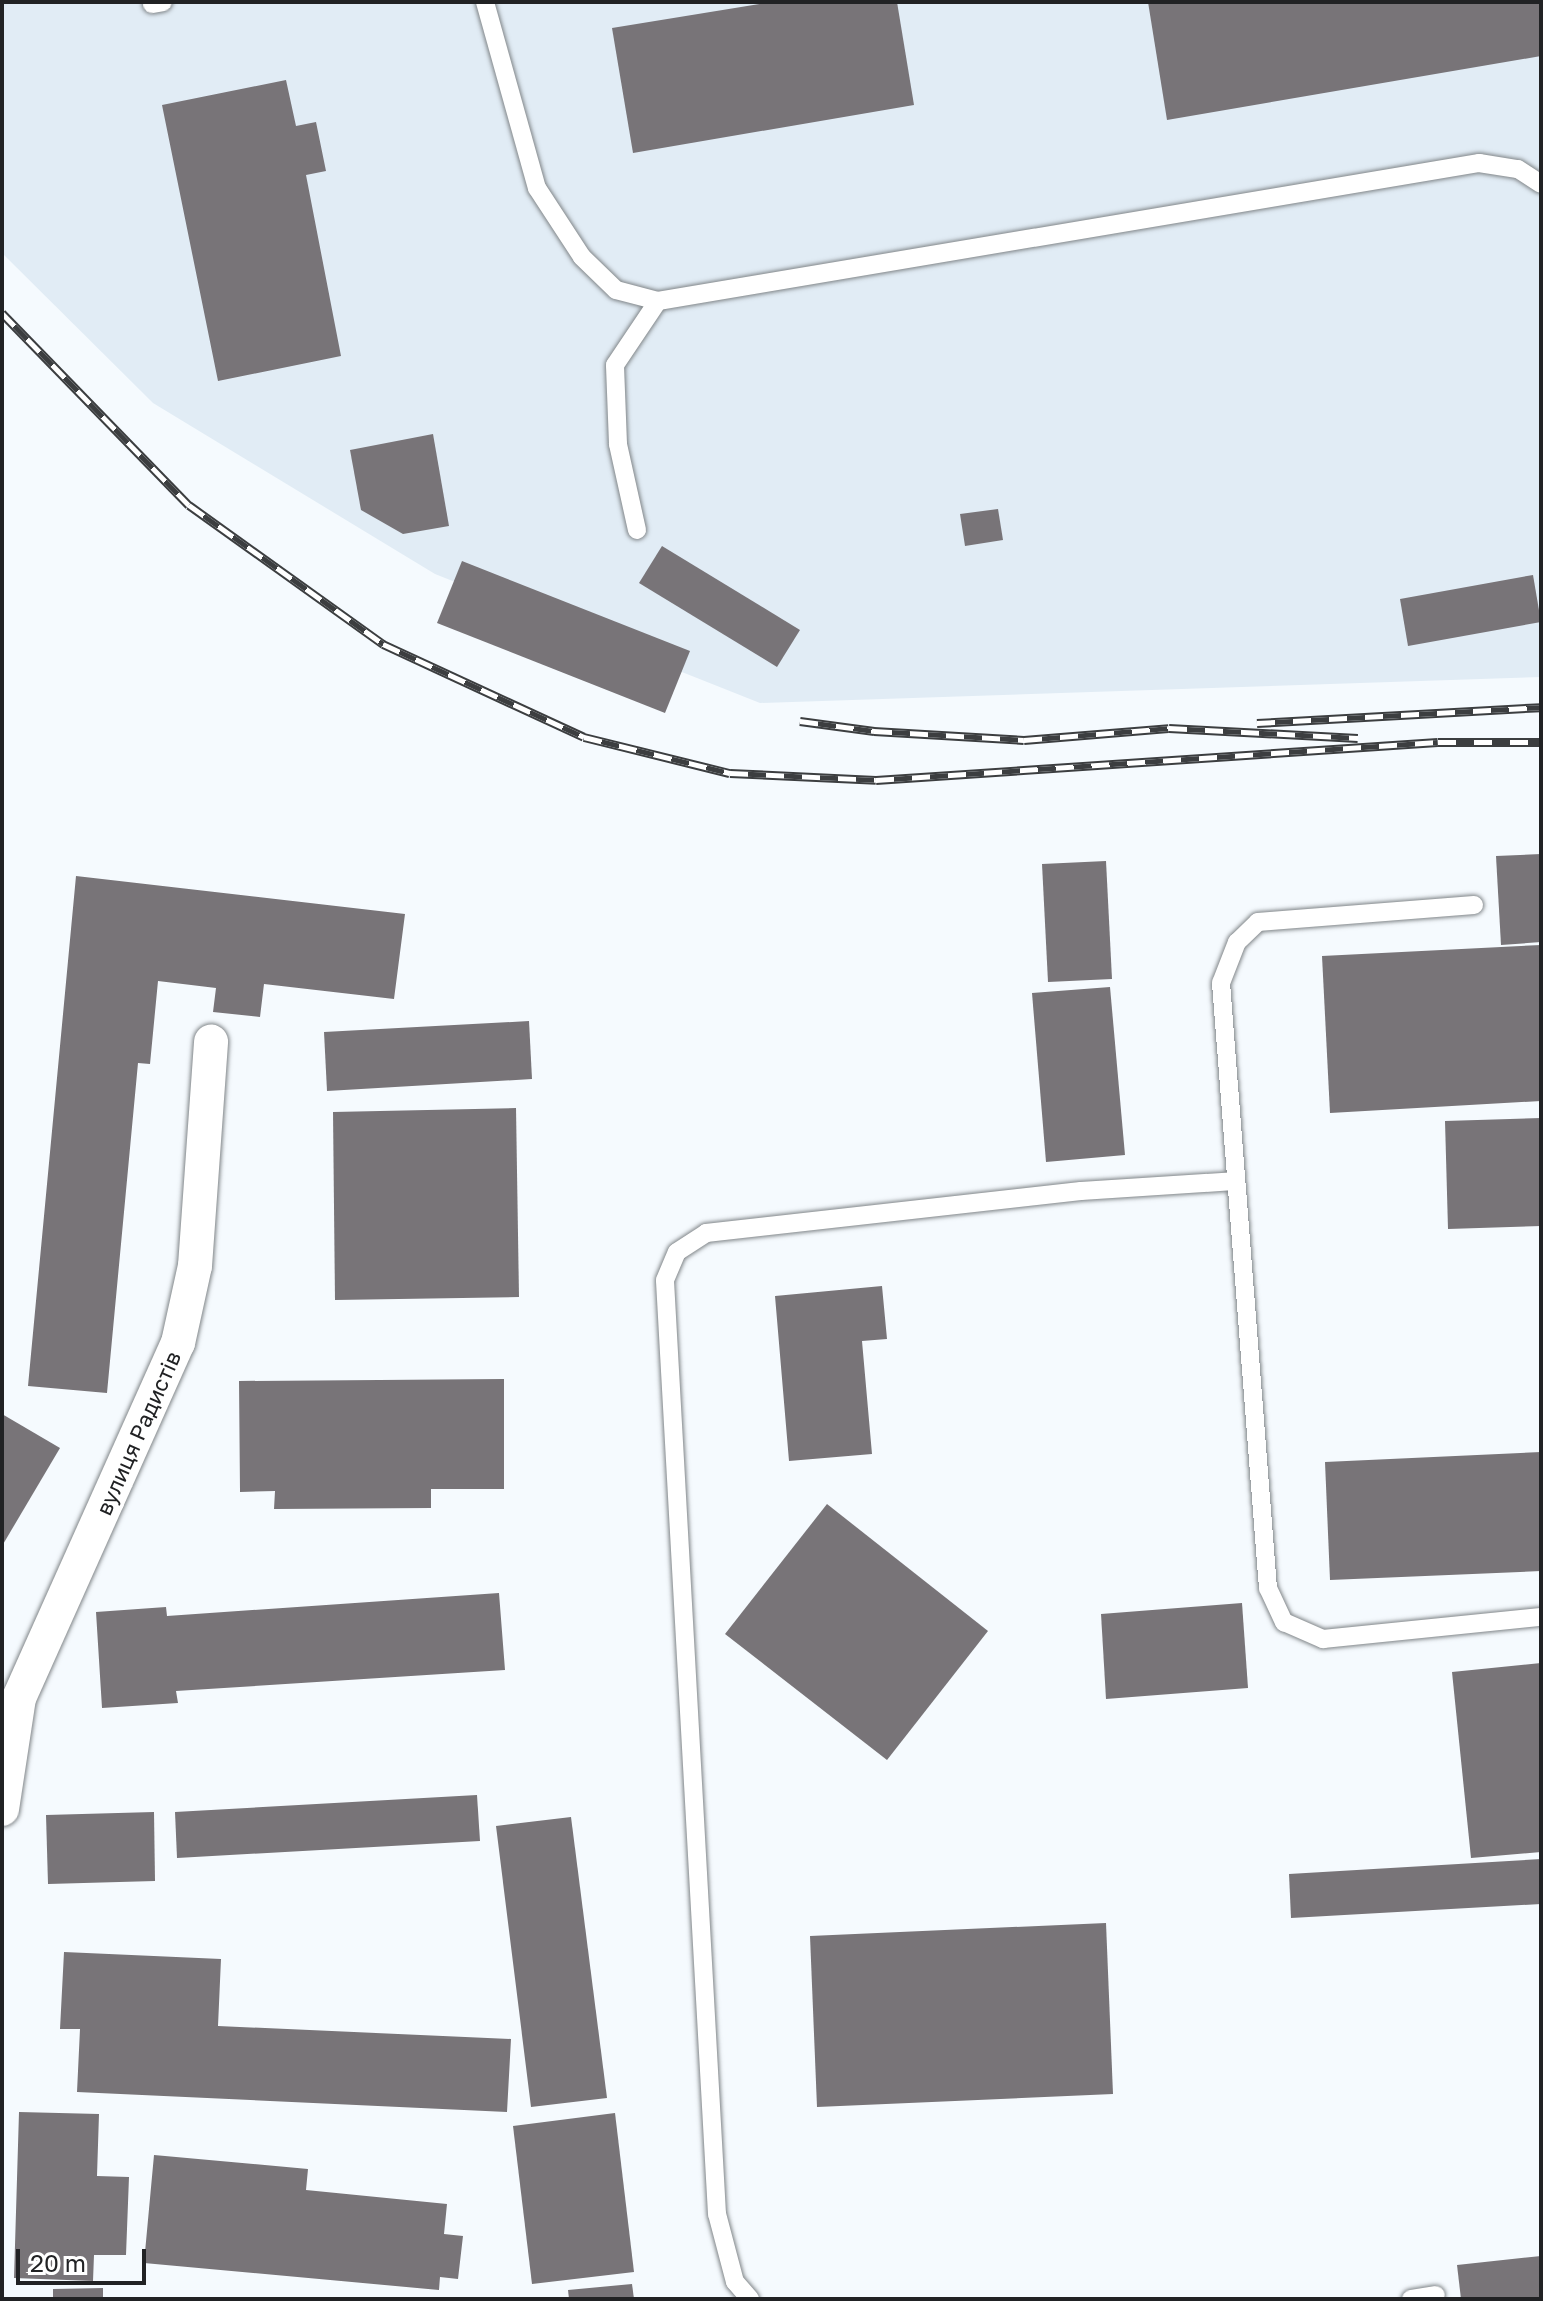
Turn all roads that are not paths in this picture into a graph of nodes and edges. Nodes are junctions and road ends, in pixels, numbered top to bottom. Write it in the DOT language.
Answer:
graph roads {
  1 [pos="485,2"];
  2 [pos="1541,184"];
  3 [pos="658,301"];
  4 [pos="637,530"];
  5 [pos="1474,905"];
  6 [pos="211,1042"];
  7 [pos="1234,1181"];
  8 [pos="1541,1617"];
  9 [pos="2,1809"];
  10 [pos="1436,2295"];
  11 [pos="750,2299"];
  12 [pos="1411,2299"];
  1 -- 3 [label="lane"];
  2 -- 3 [label="lane"];
  3 -- 4 [label="lane"];
  5 -- 7 [label="lane"];
  6 -- 9 [label="street, вулиця Радистів"];
  7 -- 8 [label="lane"];
  7 -- 11 [label="lane"];
  10 -- 12 [label="lane"];
}
